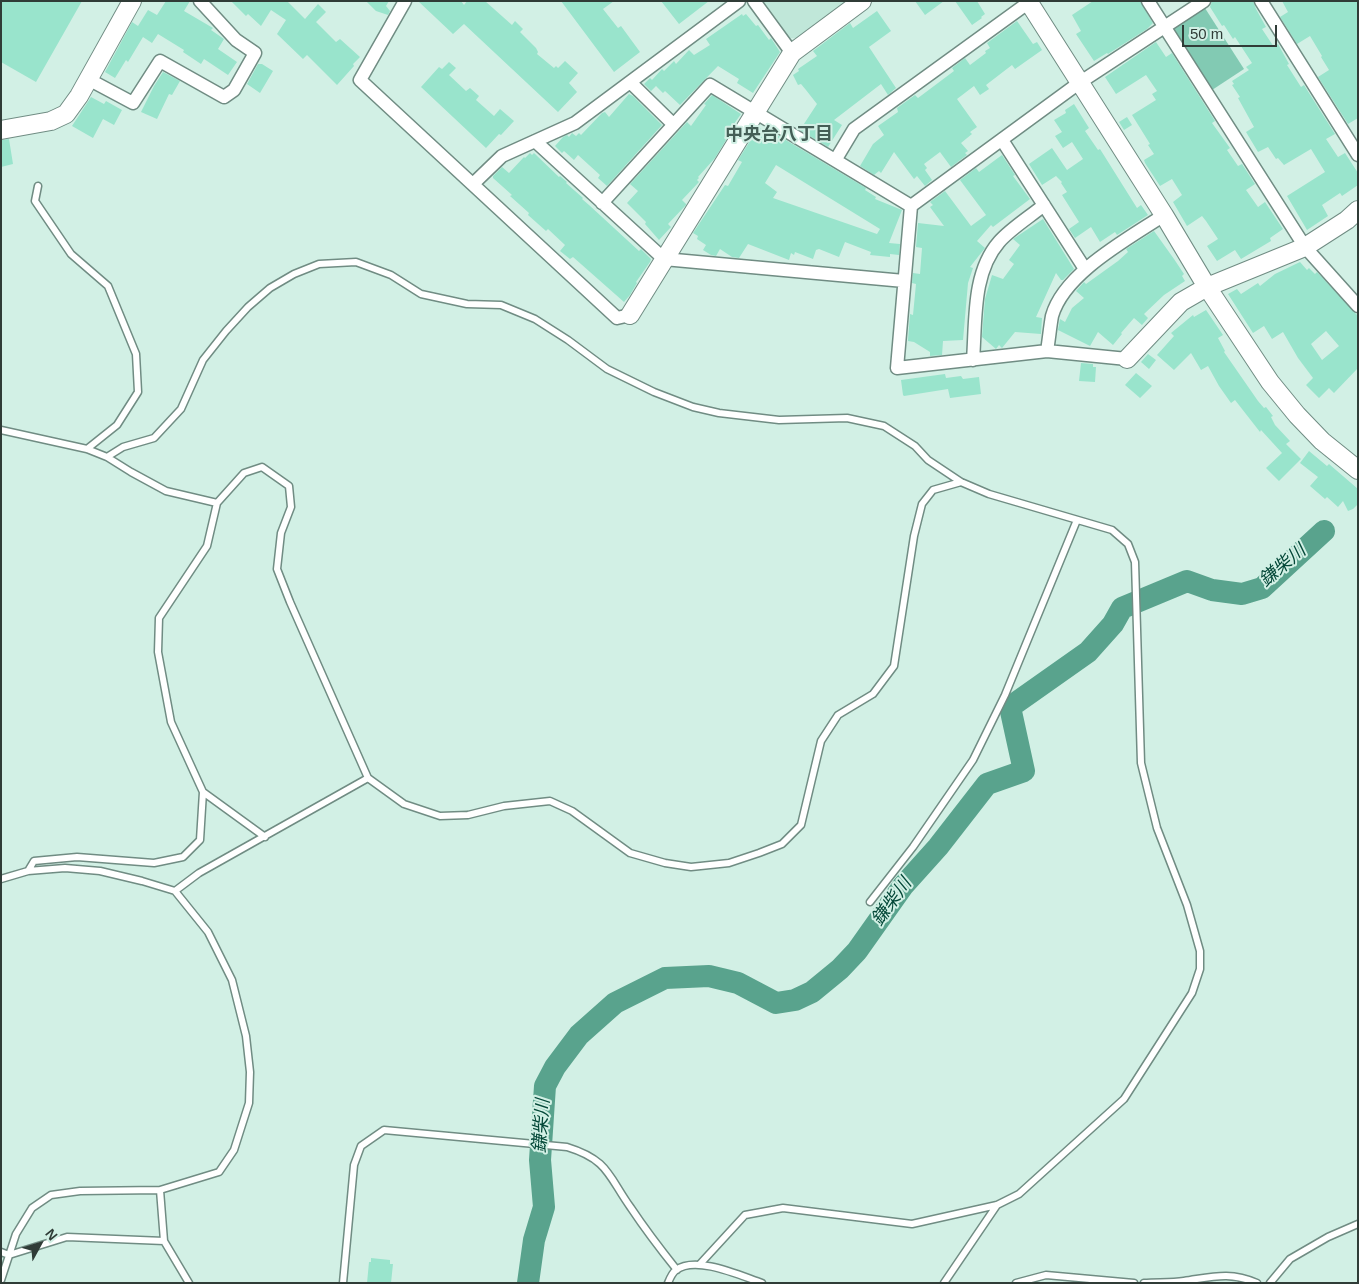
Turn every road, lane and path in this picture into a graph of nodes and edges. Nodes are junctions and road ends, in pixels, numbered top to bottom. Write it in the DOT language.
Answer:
graph roads {
  1 [pos="132,1"];
  2 [pos="200,1"];
  3 [pos="405,1"];
  4 [pos="739,1"];
  5 [pos="754,1"];
  6 [pos="862,1"];
  7 [pos="1148,1"];
  8 [pos="1204,1"];
  9 [pos="1261,1"];
  10 [pos="1028,2"];
  11 [pos="1165,27"];
  12 [pos="792,53"];
  13 [pos="88,79"];
  14 [pos="630,82"];
  15 [pos="1080,83"];
  16 [pos="755,111"];
  17 [pos="673,124"];
  18 [pos="1,130"];
  19 [pos="1002,140"];
  20 [pos="534,141"];
  21 [pos="1358,155"];
  22 [pos="836,159"];
  23 [pos="472,184"];
  24 [pos="38,186"];
  25 [pos="602,203"];
  26 [pos="1044,205"];
  27 [pos="911,206"];
  28 [pos="1358,210"];
  29 [pos="1164,215"];
  30 [pos="1305,247"];
  31 [pos="664,259"];
  32 [pos="1084,269"];
  33 [pos="904,282"];
  34 [pos="1207,286"];
  35 [pos="1358,306"];
  36 [pos="630,315"];
  37 [pos="1047,351"];
  38 [pos="1127,359"];
  39 [pos="972,360"];
  40 [pos="1,430"];
  41 [pos="87,449"];
  42 [pos="107,457"];
  43 [pos="1358,470"];
  44 [pos="961,482"];
  45 [pos="217,503"];
  46 [pos="1078,520"];
  47 [pos="368,778"];
  48 [pos="203,792"];
  49 [pos="265,837"];
  50 [pos="28,871"];
  51 [pos="1,878"];
  52 [pos="175,891"];
  53 [pos="870,902"];
  54 [pos="160,1190"];
  55 [pos="998,1205"];
  56 [pos="1358,1224"];
  57 [pos="164,1241"];
  58 [pos="1,1252"];
  59 [pos="9,1255"];
  60 [pos="700,1264"];
  61 [pos="677,1270"];
  62 [pos="1,1280"];
  63 [pos="189,1283"];
  64 [pos="343,1283"];
  65 [pos="668,1283"];
  66 [pos="762,1283"];
  67 [pos="944,1283"];
  68 [pos="1016,1283"];
  69 [pos="1134,1283"];
  70 [pos="1144,1283"];
  71 [pos="1257,1283"];
  72 [pos="1270,1283"];
  1 -- 13 [label="street"];
  2 -- 13 [label="street"];
  3 -- 23 [label="street"];
  4 -- 14 [label="street"];
  5 -- 12 [label="street"];
  6 -- 12 [label="street"];
  7 -- 11 [label="street"];
  8 -- 11 [label="street"];
  9 -- 21 [label="street"];
  10 -- 15 [label="street"];
  10 -- 22 [label="street"];
  11 -- 15 [label="street"];
  11 -- 30 [label="street"];
  12 -- 16 [label="street"];
  13 -- 18 [label="street"];
  14 -- 17 [label="street"];
  14 -- 20 [label="street"];
  15 -- 19 [label="street"];
  15 -- 29 [label="street"];
  16 -- 17 [label="street"];
  16 -- 22 [label="street"];
  16 -- 31 [label="street"];
  17 -- 25 [label="street"];
  19 -- 26 [label="street"];
  19 -- 27 [label="street"];
  20 -- 23 [label="street"];
  20 -- 25 [label="street"];
  22 -- 27 [label="street"];
  23 -- 36 [label="street"];
  24 -- 41 [label="lane"];
  25 -- 31 [label="street"];
  26 -- 32 [label="street"];
  26 -- 39 [label="street"];
  27 -- 33 [label="street"];
  28 -- 30 [label="street"];
  29 -- 32 [label="street"];
  29 -- 34 [label="street"];
  30 -- 34 [label="street"];
  30 -- 35 [label="street"];
  31 -- 33 [label="street"];
  31 -- 36 [label="street"];
  32 -- 37 [label="street"];
  33 -- 39 [label="street"];
  34 -- 38 [label="street"];
  34 -- 43 [label="street"];
  37 -- 38 [label="street"];
  37 -- 39 [label="street"];
  40 -- 41 [label="lane"];
  41 -- 42 [label="lane"];
  42 -- 44 [label="lane"];
  42 -- 45 [label="lane"];
  44 -- 46 [label="lane"];
  44 -- 47 [label="lane"];
  45 -- 47 [label="lane"];
  45 -- 48 [label="lane"];
  46 -- 53 [label="lane"];
  46 -- 55 [label="lane"];
  47 -- 49 [label="lane"];
  48 -- 49 [label="lane"];
  48 -- 50 [label="lane"];
  49 -- 52 [label="lane"];
  50 -- 51 [label="lane"];
  50 -- 52 [label="lane"];
  52 -- 54 [label="lane"];
  54 -- 57 [label="lane"];
  54 -- 59 [label="lane"];
  55 -- 60 [label="lane"];
  55 -- 67 [label="lane"];
  56 -- 72 [label="lane"];
  57 -- 59 [label="lane"];
  57 -- 63 [label="lane"];
  58 -- 59 [label="lane"];
  59 -- 62 [label="lane"];
  60 -- 61 [label="lane"];
  60 -- 66 [label="lane"];
  61 -- 64 [label="lane"];
  61 -- 65 [label="lane"];
  68 -- 69 [label="lane"];
  70 -- 71 [label="lane"];
}
